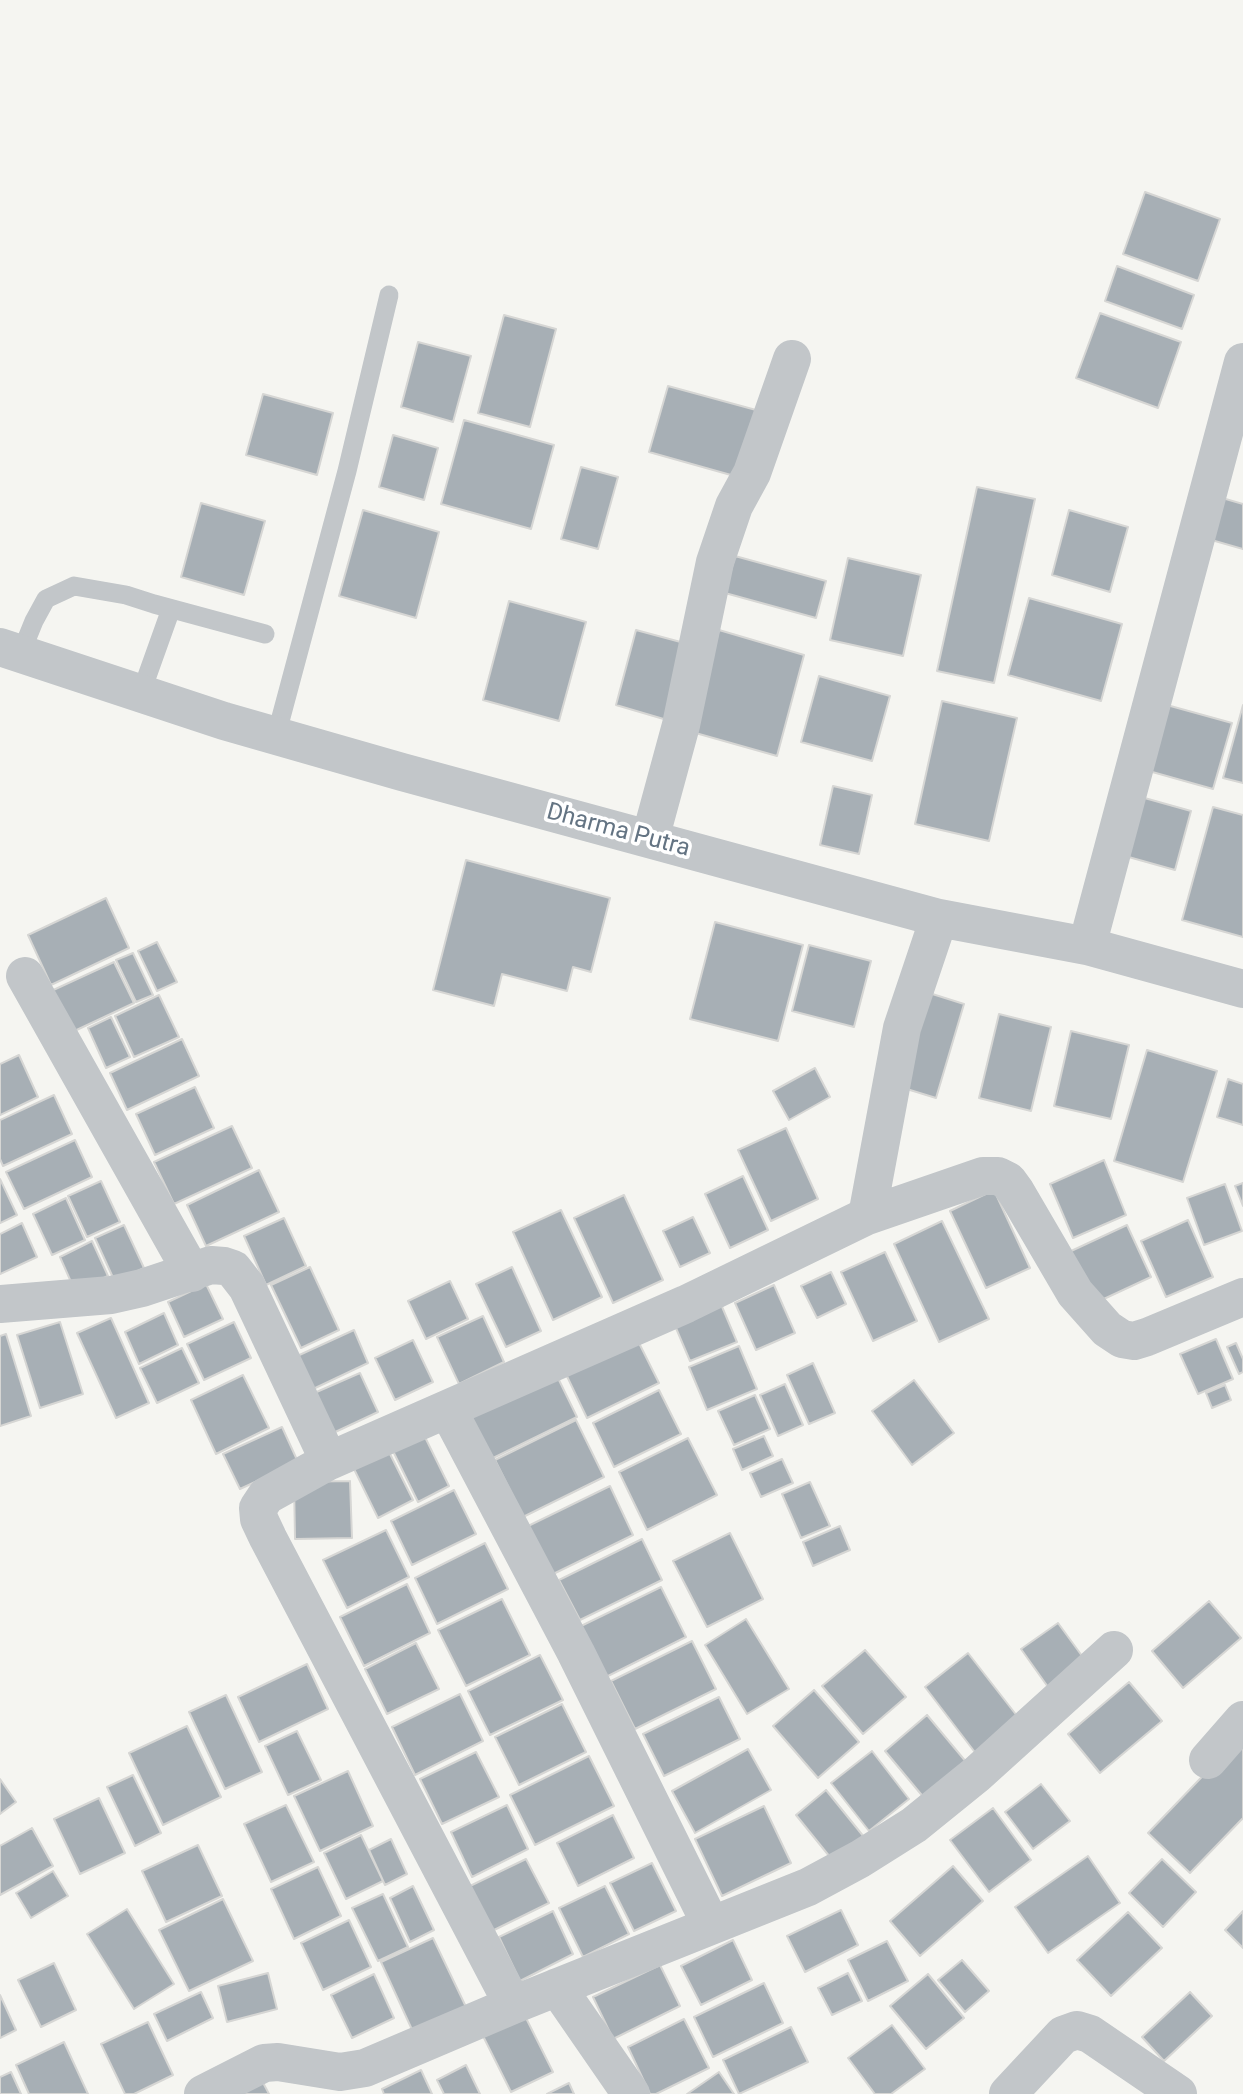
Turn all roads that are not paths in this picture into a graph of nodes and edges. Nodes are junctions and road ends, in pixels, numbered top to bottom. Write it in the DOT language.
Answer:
graph roads {
  1 [pos="389,295"];
  2 [pos="792,359"];
  3 [pos="1243,362"];
  4 [pos="171,609"];
  5 [pos="265,634"];
  6 [pos="10,650"];
  7 [pos="141,693"];
  8 [pos="276,736"];
  9 [pos="650,839"];
  10 [pos="939,918"];
  11 [pos="1087,946"];
  12 [pos="25,976"];
  13 [pos="1243,989"];
  14 [pos="867,1216"];
  15 [pos="192,1273"];
  16 [pos="1243,1297"];
  17 [pos="0,1304"];
  18 [pos="448,1410"];
  19 [pos="329,1461"];
  20 [pos="1114,1650"];
  21 [pos="1243,1720"];
  22 [pos="1208,1759"];
  23 [pos="711,1926"];
  24 [pos="557,1987"];
  25 [pos="513,2005"];
  26 [pos="203,2094"];
  27 [pos="631,2094"];
  28 [pos="1008,2094"];
  29 [pos="1178,2094"];
  1 -- 8 [label="lane"];
  2 -- 9 [label="street"];
  3 -- 11 [label="street"];
  4 -- 5 [label="lane"];
  4 -- 6 [label="lane"];
  4 -- 7 [label="lane"];
  6 -- 7 [label="street, Dharma Putra"];
  7 -- 8 [label="street, Dharma Putra"];
  8 -- 9 [label="street, Dharma Putra"];
  9 -- 10 [label="street, Dharma Putra"];
  10 -- 11 [label="street, Dharma Putra"];
  10 -- 14 [label="street"];
  11 -- 13 [label="street, Dharma Putra"];
  12 -- 15 [label="street"];
  14 -- 16 [label="street"];
  14 -- 18 [label="street"];
  15 -- 17 [label="street"];
  15 -- 19 [label="street"];
  18 -- 19 [label="street"];
  18 -- 23 [label="street"];
  19 -- 25 [label="street"];
  20 -- 23 [label="street"];
  21 -- 22 [label="street"];
  23 -- 24 [label="street"];
  24 -- 25 [label="street"];
  24 -- 27 [label="street"];
  25 -- 26 [label="street"];
  28 -- 29 [label="street"];
}
